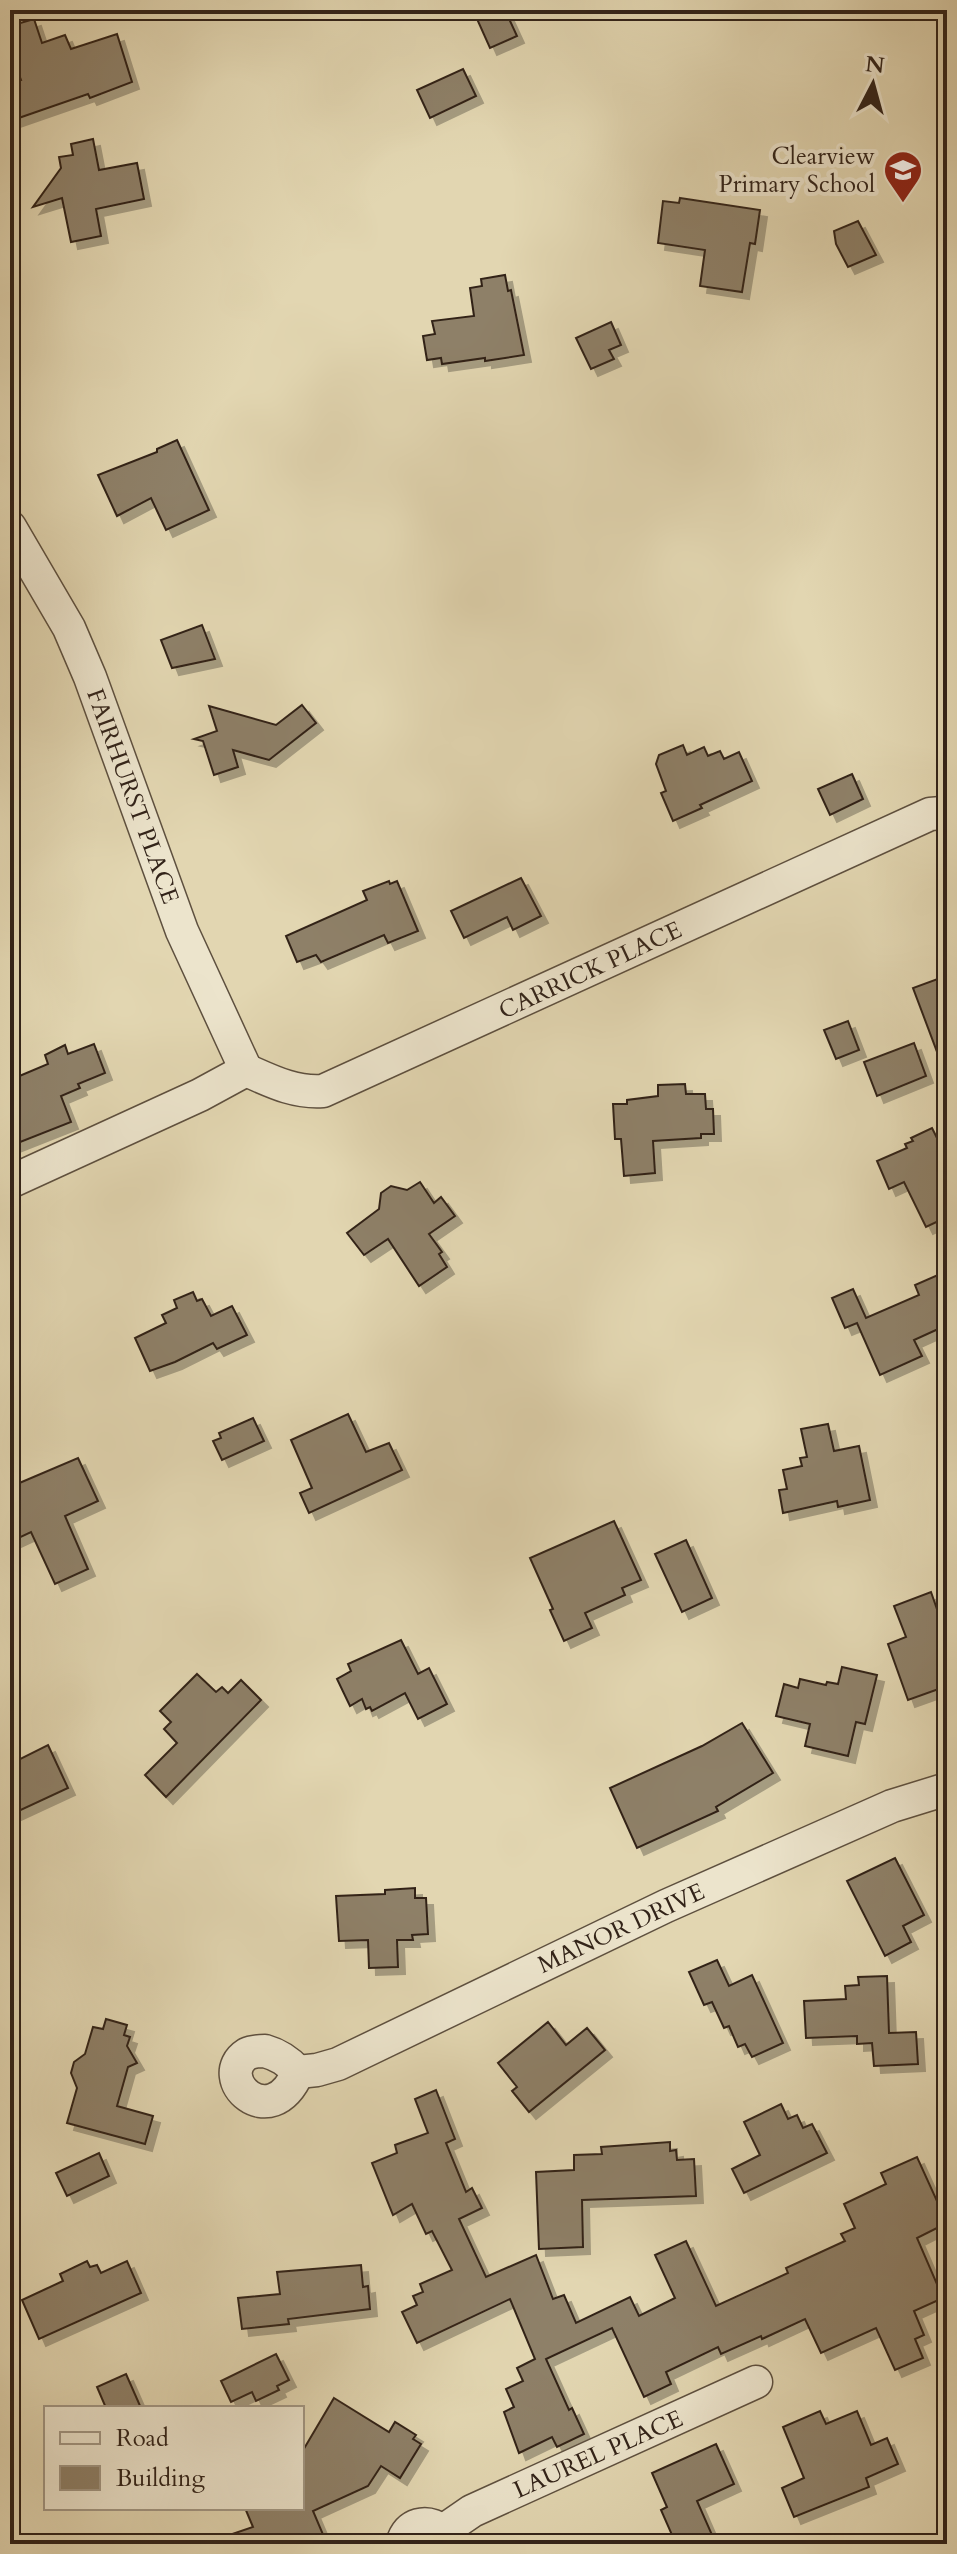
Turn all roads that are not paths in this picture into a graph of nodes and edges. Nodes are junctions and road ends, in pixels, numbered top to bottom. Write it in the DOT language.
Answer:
graph roads {
  1 [pos="10,527"];
  2 [pos="936,813"];
  3 [pos="246,1070"];
  4 [pos="10,1182"];
  5 [pos="947,1789"];
  6 [pos="298,2072"];
  7 [pos="756,2382"];
  8 [pos="446,2538"];
  9 [pos="402,2544"];
  1 -- 3 [label="street, FAIRHURST PLACE"];
  2 -- 3 [label="street, CARRICK PLACE"];
  3 -- 4 [label="street"];
  5 -- 6 [label="street, MANOR DRIVE"];
  7 -- 8 [label="street, LAUREL PLACE"];
  8 -- 9 [label="street"];
}
